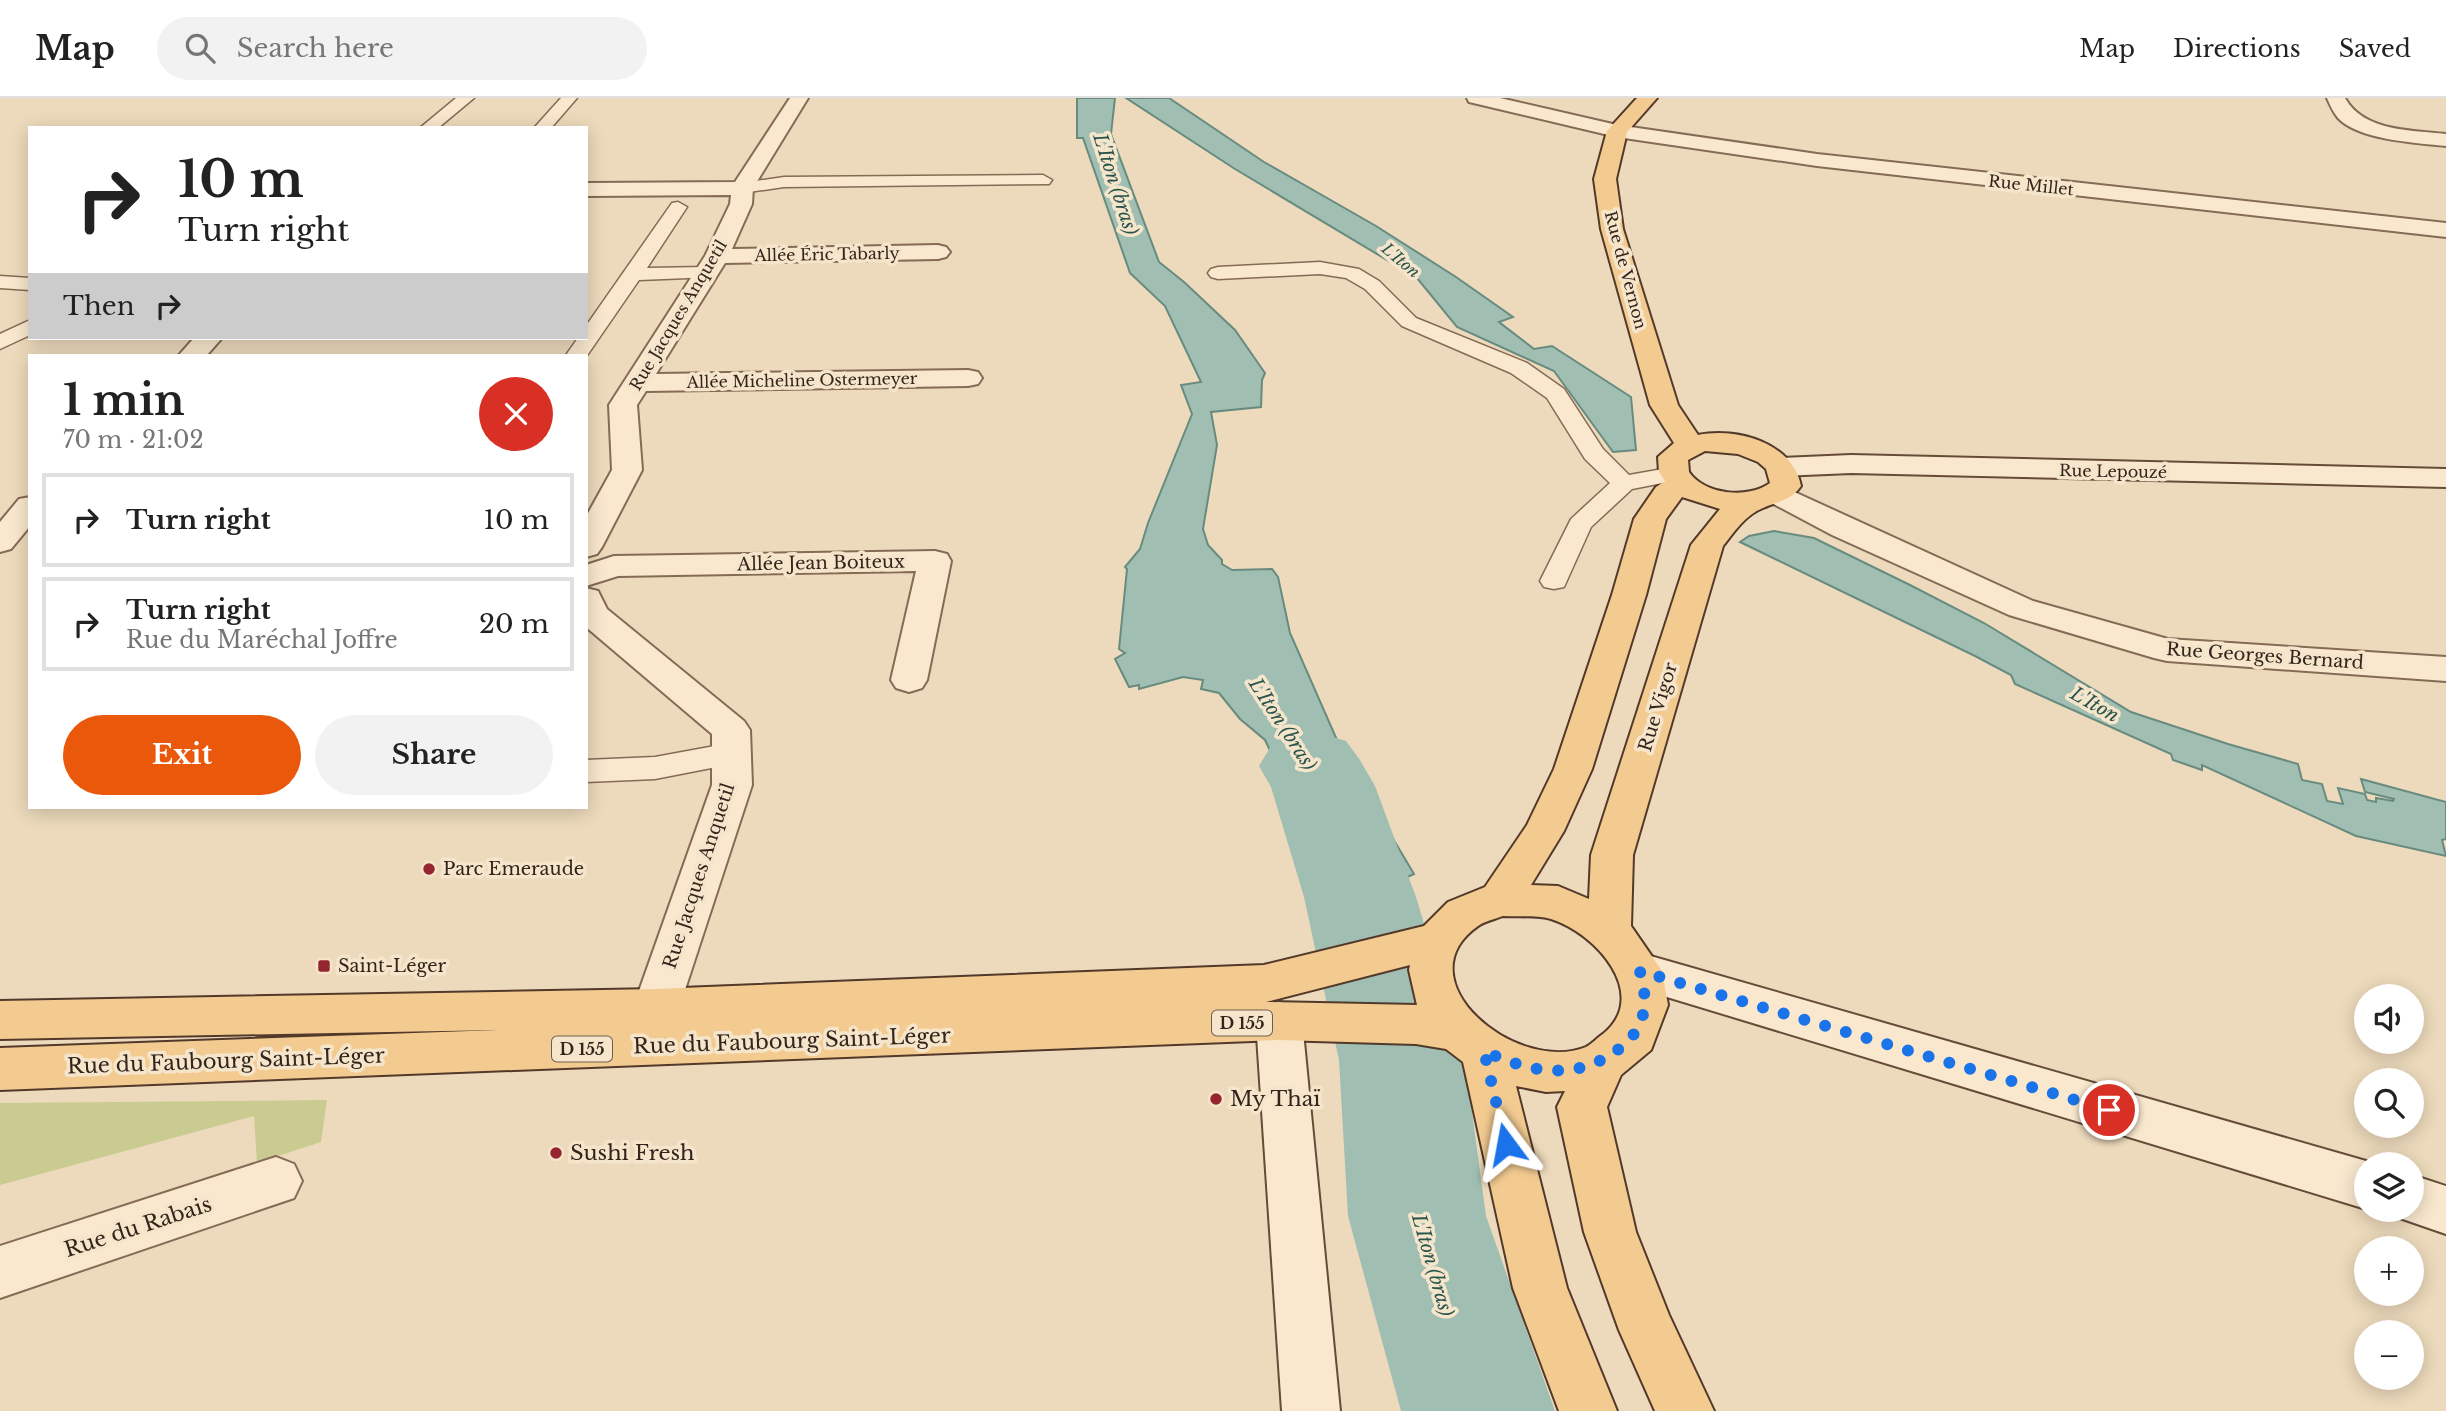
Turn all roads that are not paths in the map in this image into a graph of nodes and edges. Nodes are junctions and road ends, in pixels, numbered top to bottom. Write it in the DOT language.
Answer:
graph roads {
  1 [pos="466,98"];
  2 [pos="569,98"];
  3 [pos="799,98"];
  4 [pos="1476,98"];
  5 [pos="1648,98"];
  6 [pos="2336,98"];
  7 [pos="431,126"];
  8 [pos="544,126"];
  9 [pos="1617,131"];
  10 [pos="2446,140"];
  11 [pos="1042,180"];
  12 [pos="742,188"];
  13 [pos="588,190"];
  14 [pos="678,207"];
  15 [pos="2446,230"];
  16 [pos="937,252"];
  17 [pos="711,265"];
  18 [pos="1218,273"];
  19 [pos="633,274"];
  20 [pos="0,282"];
  21 [pos="28,284"];
  22 [pos="28,327"];
  23 [pos="588,339"];
  24 [pos="207,340"];
  25 [pos="0,343"];
  26 [pos="193,354"];
  27 [pos="968,378"];
  28 [pos="637,383"];
  29 [pos="1690,445"];
  30 [pos="2446,478"];
  31 [pos="1624,482"];
  32 [pos="1668,492"];
  33 [pos="1750,504"];
  34 [pos="28,508"];
  35 [pos="0,542"];
  36 [pos="588,543"];
  37 [pos="588,575"];
  38 [pos="1554,581"];
  39 [pos="588,603"];
  40 [pos="2446,669"];
  41 [pos="909,680"];
  42 [pos="731,754"];
  43 [pos="588,771"];
  44 [pos="1500,899"];
  45 [pos="1609,930"];
  46 [pos="1418,946"];
  47 [pos="1640,971"];
  48 [pos="656,1008"];
  49 [pos="1288,1009"];
  50 [pos="0,1020"];
  51 [pos="1453,1036"];
  52 [pos="1605,1061"];
  53 [pos="0,1069"];
  54 [pos="276,1181"];
  55 [pos="2354,1181"];
  56 [pos="2424,1203"];
  57 [pos="2446,1210"];
  58 [pos="0,1272"];
  59 [pos="1311,1411"];
  60 [pos="1588,1411"];
  61 [pos="1685,1411"];
  1 -- 7 [label="lane"];
  2 -- 8 [label="lane"];
  3 -- 12 [label="street, Rue Jacques Anquetil"];
  4 -- 9 [label="street, Rue Millet"];
  5 -- 9 [label="main road, Rue de Vernon"];
  6 -- 10 [label="street"];
  9 -- 15 [label="street, Rue Millet"];
  9 -- 29 [label="main road, Rue de Vernon"];
  11 -- 12 [label="lane"];
  12 -- 13 [label="street"];
  12 -- 17 [label="street, Rue Jacques Anquetil"];
  14 -- 19 [label="lane"];
  16 -- 17 [label="street, Allée Éric Tabarly"];
  17 -- 19 [label="lane"];
  17 -- 28 [label="street, Rue Jacques Anquetil"];
  18 -- 31 [label="lane"];
  19 -- 23 [label="lane"];
  20 -- 21 [label="lane"];
  22 -- 25 [label="lane"];
  24 -- 26 [label="street"];
  27 -- 28 [label="street, Allée Micheline Ostermeyer"];
  28 -- 36 [label="street, Rue Jacques Anquetil"];
  29 -- 32 [label="main road"];
  29 -- 33 [label="main road"];
  30 -- 33 [label="street, Rue Lepouzé"];
  31 -- 32 [label="lane"];
  31 -- 38 [label="lane"];
  32 -- 33 [label="main road"];
  32 -- 44 [label="main road"];
  33 -- 40 [label="street, Rue Georges Bernard"];
  33 -- 45 [label="main road, Rue Vigor"];
  34 -- 35 [label="street"];
  37 -- 41 [label="street, Allée Jean Boiteux"];
  39 -- 42 [label="street, Rue Jacques Anquetil"];
  42 -- 43 [label="lane"];
  42 -- 48 [label="street, Rue Jacques Anquetil"];
  44 -- 45 [label="main road"];
  44 -- 46 [label="main road"];
  45 -- 47 [label="main road"];
  46 -- 49 [label="main road, Rue du Faubourg Saint-Léger / D 155"];
  46 -- 51 [label="main road"];
  47 -- 52 [label="main road"];
  47 -- 55 [label="street"];
  48 -- 49 [label="main road, Rue du Faubourg Saint-Léger / D 155"];
  48 -- 50 [label="main road, Rue du Faubourg Saint-Léger / D 155"];
  49 -- 51 [label="main road, Rue du Faubourg Saint-Léger / D 155"];
  49 -- 53 [label="main road, Rue du Faubourg Saint-Léger / D 155"];
  49 -- 59 [label="street"];
  51 -- 52 [label="main road"];
  51 -- 60 [label="main road"];
  52 -- 61 [label="main road"];
  54 -- 58 [label="street, Rue du Rabais"];
  56 -- 57 [label="street"];
}
